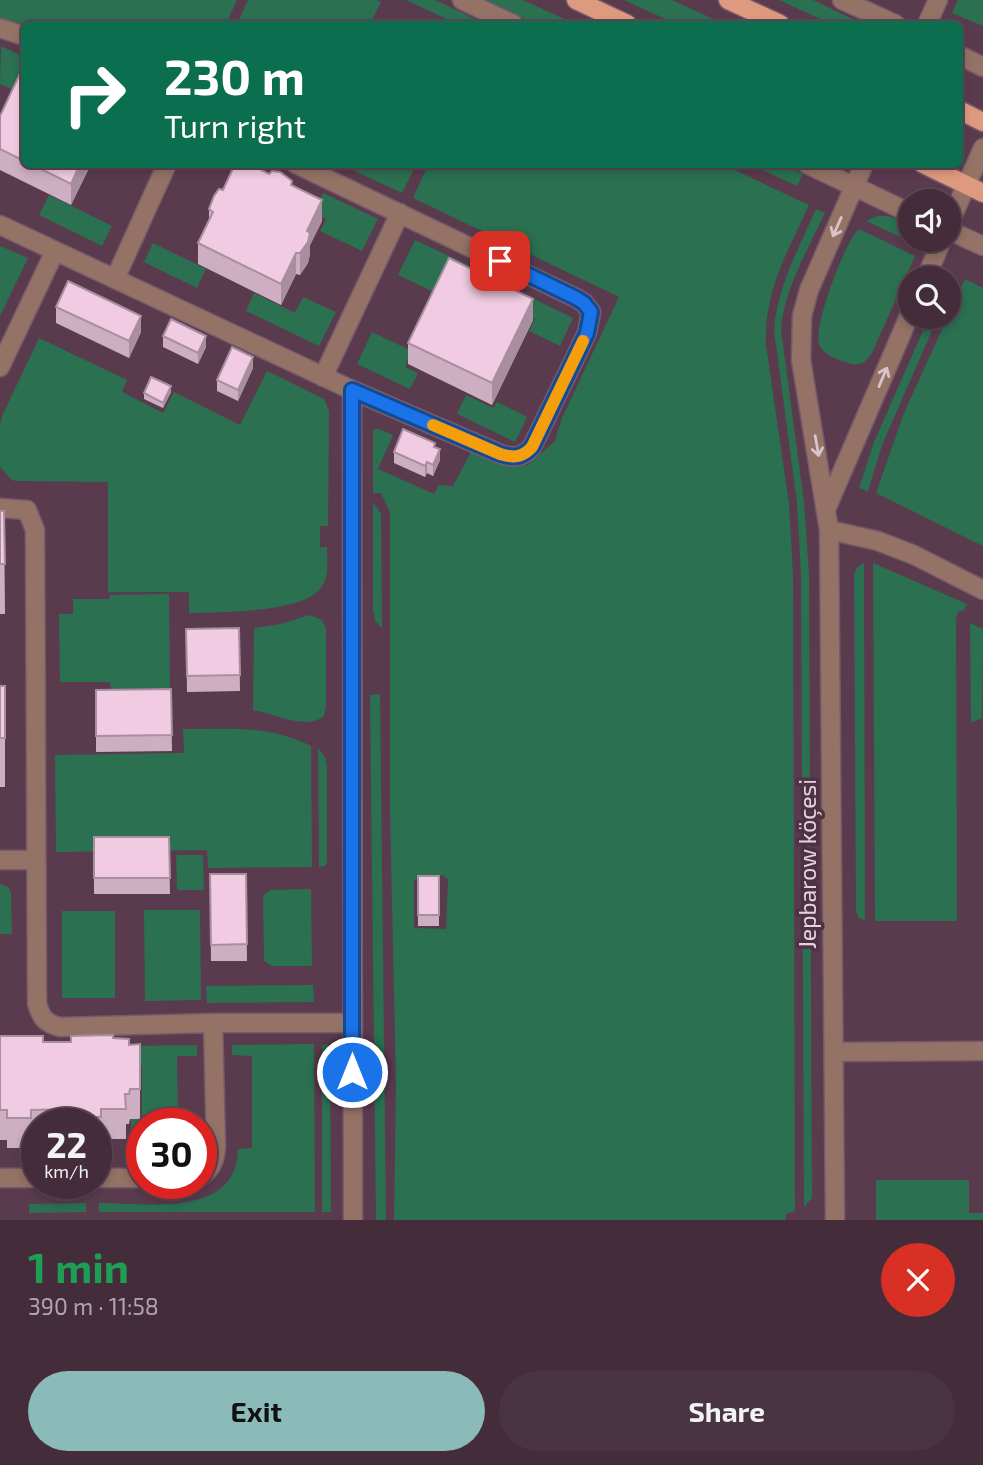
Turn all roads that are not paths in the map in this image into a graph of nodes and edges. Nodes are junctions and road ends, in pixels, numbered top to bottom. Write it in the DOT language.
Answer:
graph roads {
  1 [pos="462,0"];
  2 [pos="576,0"];
  3 [pos="728,0"];
  4 [pos="842,0"];
  5 [pos="938,0"];
  6 [pos="507,21"];
  7 [pos="621,21"];
  8 [pos="774,21"];
  9 [pos="888,21"];
  10 [pos="928,21"];
  11 [pos="0,28"];
  12 [pos="21,35"];
  13 [pos="963,57"];
  14 [pos="983,67"];
  15 [pos="963,112"];
  16 [pos="983,122"];
  17 [pos="983,148"];
  18 [pos="165,168"];
  19 [pos="304,168"];
  20 [pos="815,168"];
  21 [pos="862,168"];
  22 [pos="931,168"];
  23 [pos="854,187"];
  24 [pos="975,189"];
  25 [pos="898,207"];
  26 [pos="961,209"];
  27 [pos="400,213"];
  28 [pos="0,225"];
  29 [pos="961,235"];
  30 [pos="983,246"];
  31 [pos="55,251"];
  32 [pos="115,279"];
  33 [pos="904,329"];
  34 [pos="0,367"];
  35 [pos="323,377"];
  36 [pos="352,390"];
  37 [pos="827,507"];
  38 [pos="0,508"];
  39 [pos="830,530"];
  40 [pos="983,590"];
  41 [pos="0,860"];
  42 [pos="36,860"];
  43 [pos="213,1023"];
  44 [pos="352,1023"];
  45 [pos="983,1051"];
  46 [pos="834,1052"];
  47 [pos="215,1108"];
  48 [pos="0,1178"];
  49 [pos="21,1178"];
  50 [pos="353,1220"];
  51 [pos="835,1220"];
  1 -- 6 [label="street"];
  2 -- 7 [label="main road"];
  3 -- 8 [label="main road"];
  4 -- 9 [label="street"];
  5 -- 10 [label="street"];
  11 -- 12 [label="street"];
  13 -- 14 [label="street"];
  15 -- 16 [label="main road"];
  17 -- 24 [label="street"];
  18 -- 32 [label="street"];
  19 -- 27 [label="street"];
  20 -- 23 [label="street"];
  21 -- 23 [label="street, Jepbarow köçesi"];
  22 -- 24 [label="main road"];
  23 -- 25 [label="street"];
  23 -- 37 [label="street, Jepbarow köçesi, one-way"];
  24 -- 26 [label="street"];
  27 -- 35 [label="street"];
  27 -- 36 [label="street"];
  28 -- 31 [label="street"];
  29 -- 30 [label="street"];
  31 -- 32 [label="street"];
  31 -- 34 [label="street"];
  32 -- 35 [label="street"];
  37 -- 33 [label="street, one-way"];
  35 -- 36 [label="street"];
  36 -- 44 [label="street"];
  37 -- 39 [label="street, Jepbarow köçesi"];
  38 -- 42 [label="street"];
  39 -- 40 [label="street"];
  39 -- 46 [label="street, Jepbarow köçesi"];
  41 -- 42 [label="street"];
  42 -- 43 [label="street"];
  43 -- 44 [label="street"];
  43 -- 47 [label="street"];
  44 -- 50 [label="street"];
  45 -- 46 [label="street"];
  46 -- 51 [label="street, Jepbarow köçesi"];
  48 -- 49 [label="street"];
}
